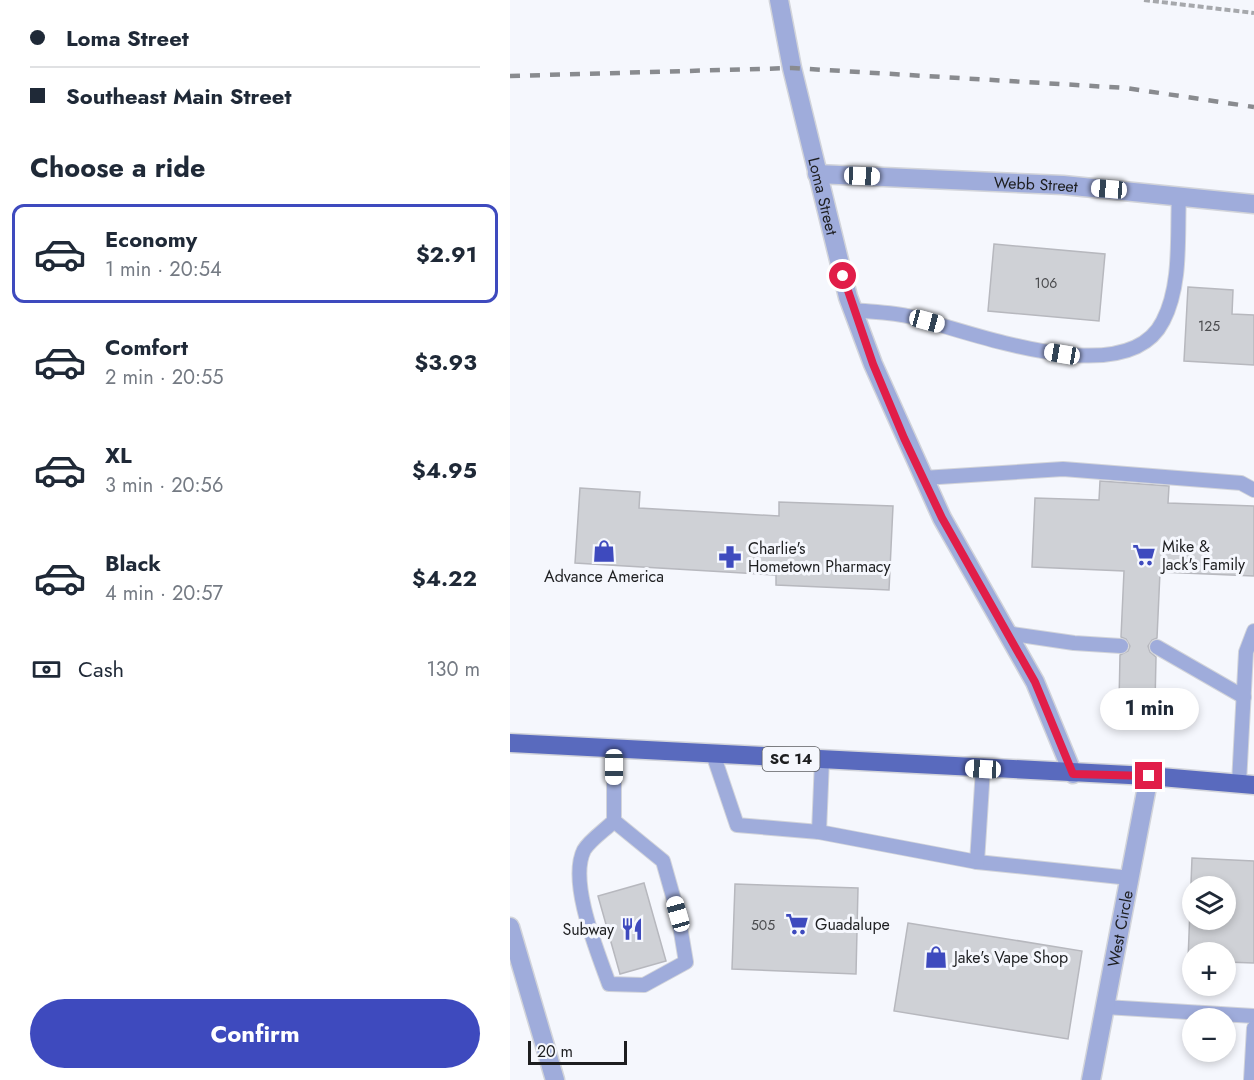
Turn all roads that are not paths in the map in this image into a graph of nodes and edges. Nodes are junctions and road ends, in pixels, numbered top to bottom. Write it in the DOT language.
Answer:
graph roads {
  1 [pos="779,0"];
  2 [pos="817,174"];
  3 [pos="1179,195"];
  4 [pos="1254,204"];
  5 [pos="853,310"];
  6 [pos="923,478"];
  7 [pos="1254,490"];
  8 [pos="1254,632"];
  9 [pos="1006,633"];
  10 [pos="1121,646"];
  11 [pos="1157,647"];
  12 [pos="1244,697"];
  13 [pos="510,743"];
  14 [pos="614,749"];
  15 [pos="713,754"];
  16 [pos="822,760"];
  17 [pos="983,769"];
  18 [pos="1073,774"];
  19 [pos="1149,776"];
  20 [pos="1247,784"];
  21 [pos="614,821"];
  22 [pos="819,832"];
  23 [pos="977,862"];
  24 [pos="1130,878"];
  25 [pos="510,927"];
  26 [pos="1105,1007"];
  27 [pos="1254,1016"];
  28 [pos="1254,1029"];
  29 [pos="555,1080"];
  30 [pos="1090,1080"];
  31 [pos="1251,1080"];
  1 -- 2 [label="street, Loma Street"];
  2 -- 3 [label="street, Webb Street"];
  2 -- 5 [label="street, Loma Street"];
  3 -- 4 [label="street, Webb Street"];
  3 -- 5 [label="lane"];
  5 -- 6 [label="street, Loma Street"];
  6 -- 7 [label="lane"];
  6 -- 9 [label="street, Loma Street"];
  8 -- 12 [label="lane"];
  9 -- 10 [label="lane"];
  9 -- 18 [label="street, Loma Street"];
  11 -- 12 [label="lane"];
  12 -- 20 [label="lane"];
  13 -- 14 [label="main road, SC 14"];
  14 -- 15 [label="main road, SC 14"];
  14 -- 21 [label="lane"];
  15 -- 16 [label="main road, SC 14"];
  15 -- 22 [label="lane"];
  16 -- 17 [label="main road, SC 14"];
  16 -- 22 [label="lane"];
  17 -- 18 [label="main road, SC 14"];
  17 -- 23 [label="lane"];
  18 -- 19 [label="main road, SC 14"];
  19 -- 20 [label="main road, SC 14"];
  19 -- 24 [label="street, West Circle"];
  21 -- 21 [label="lane"];
  22 -- 23 [label="lane"];
  23 -- 24 [label="lane"];
  24 -- 26 [label="street, West Circle"];
  25 -- 29 [label="street"];
  26 -- 27 [label="lane"];
  26 -- 30 [label="street, West Circle"];
  28 -- 31 [label="lane"];
}
